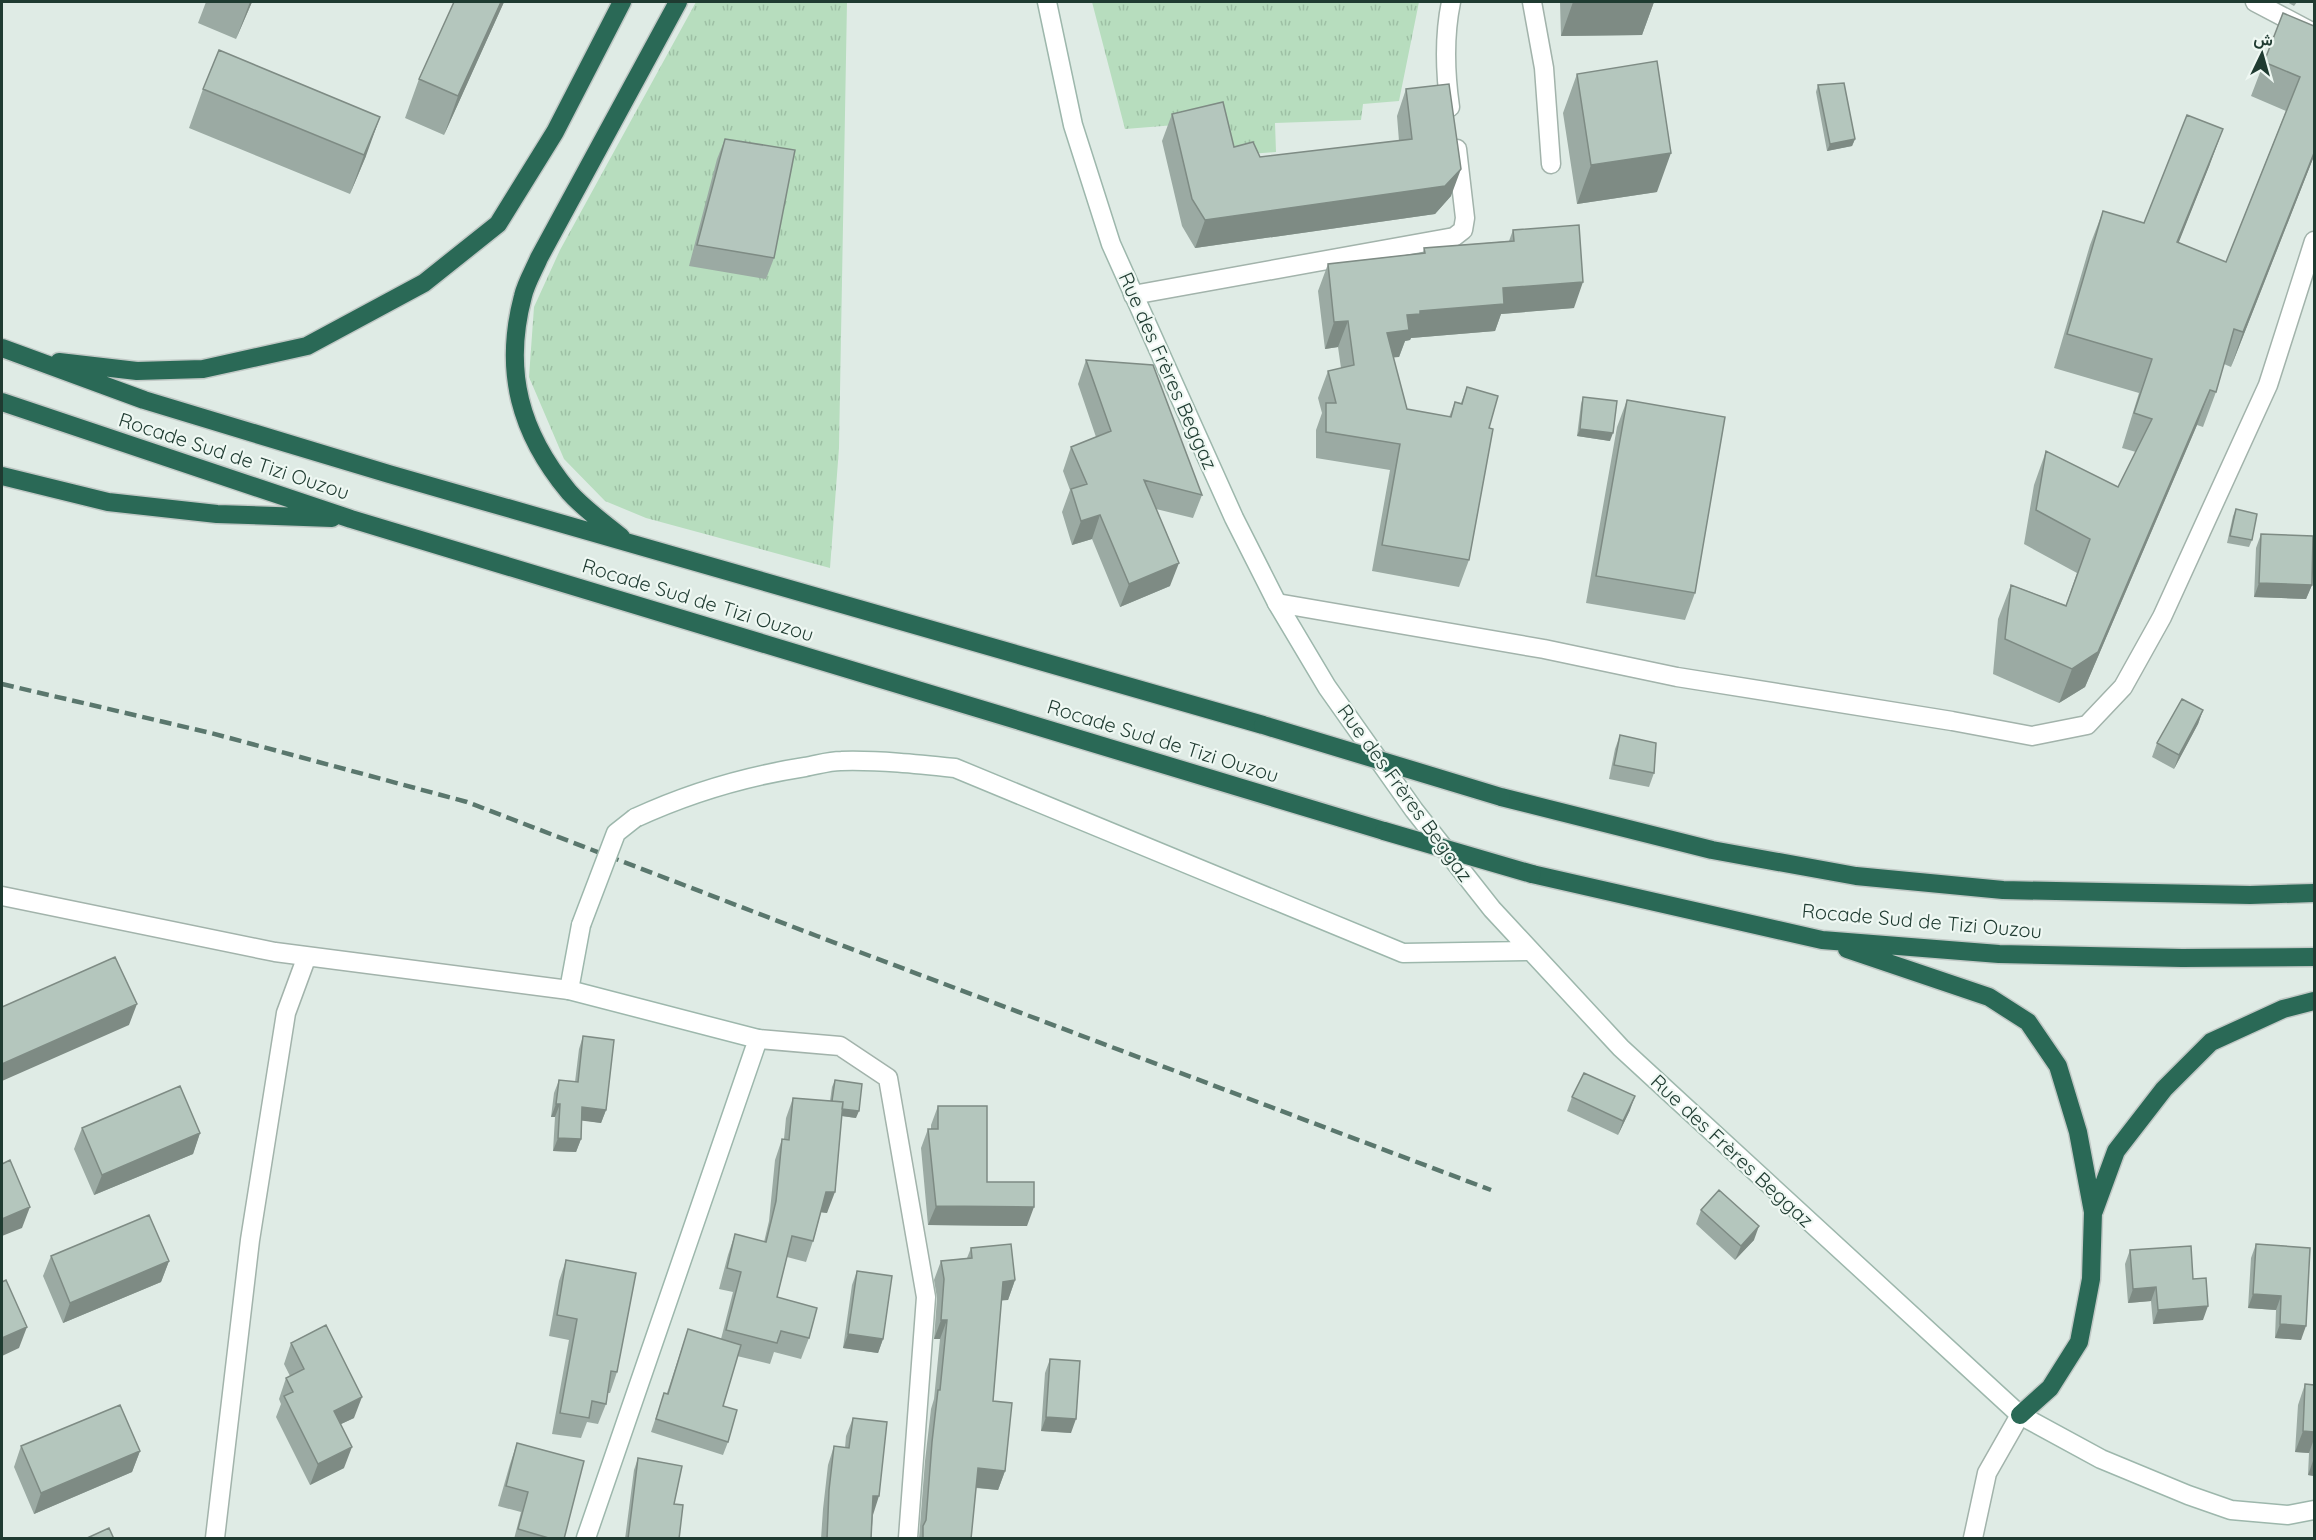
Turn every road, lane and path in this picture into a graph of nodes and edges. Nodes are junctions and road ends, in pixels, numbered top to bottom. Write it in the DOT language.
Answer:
graph roads {
  1 [pos="622,2"];
  2 [pos="678,2"];
  3 [pos="1047,2"];
  4 [pos="1451,2"];
  5 [pos="1532,2"];
  6 [pos="2255,2"];
  7 [pos="2314,33"];
  8 [pos="1551,164"];
  9 [pos="2314,241"];
  10 [pos="1133,295"];
  11 [pos="2,348"];
  12 [pos="26,358"];
  13 [pos="2,402"];
  14 [pos="2,476"];
  15 [pos="351,519"];
  16 [pos="624,541"];
  17 [pos="1277,603"];
  18 [pos="2314,893"];
  19 [pos="2,896"];
  20 [pos="1822,940"];
  21 [pos="1531,951"];
  22 [pos="307,956"];
  23 [pos="2314,957"];
  24 [pos="569,990"];
  25 [pos="2314,1001"];
  26 [pos="758,1039"];
  27 [pos="2093,1212"];
  28 [pos="2020,1415"];
  29 [pos="2314,1510"];
  30 [pos="215,1539"];
  31 [pos="586,1539"];
  32 [pos="908,1539"];
  33 [pos="1973,1539"];
  1 -- 12 [label="highway"];
  2 -- 16 [label="highway"];
  3 -- 10 [label="street, Rue des Frères Beggaz"];
  4 -- 10 [label="street"];
  5 -- 8 [label="street"];
  6 -- 7 [label="street"];
  9 -- 17 [label="street"];
  10 -- 17 [label="street, Rue des Frères Beggaz"];
  11 -- 12 [label="highway, Rocade Sud de Tizi Ouzou"];
  12 -- 16 [label="highway, Rocade Sud de Tizi Ouzou"];
  13 -- 15 [label="highway, Rocade Sud de Tizi Ouzou"];
  14 -- 15 [label="highway"];
  15 -- 20 [label="highway, Rocade Sud de Tizi Ouzou, bridge"];
  16 -- 18 [label="highway, Rocade Sud de Tizi Ouzou, bridge"];
  17 -- 21 [label="street, Rue des Frères Beggaz"];
  19 -- 22 [label="street"];
  20 -- 23 [label="highway, Rocade Sud de Tizi Ouzou"];
  20 -- 27 [label="highway"];
  21 -- 24 [label="street, bridge"];
  21 -- 28 [label="street, Rue des Frères Beggaz"];
  22 -- 24 [label="street"];
  22 -- 30 [label="street"];
  24 -- 26 [label="street"];
  25 -- 27 [label="highway"];
  26 -- 31 [label="street"];
  26 -- 32 [label="street"];
  27 -- 28 [label="highway"];
  28 -- 29 [label="street, Rue des Frères Beggaz"];
  28 -- 33 [label="street"];
}
